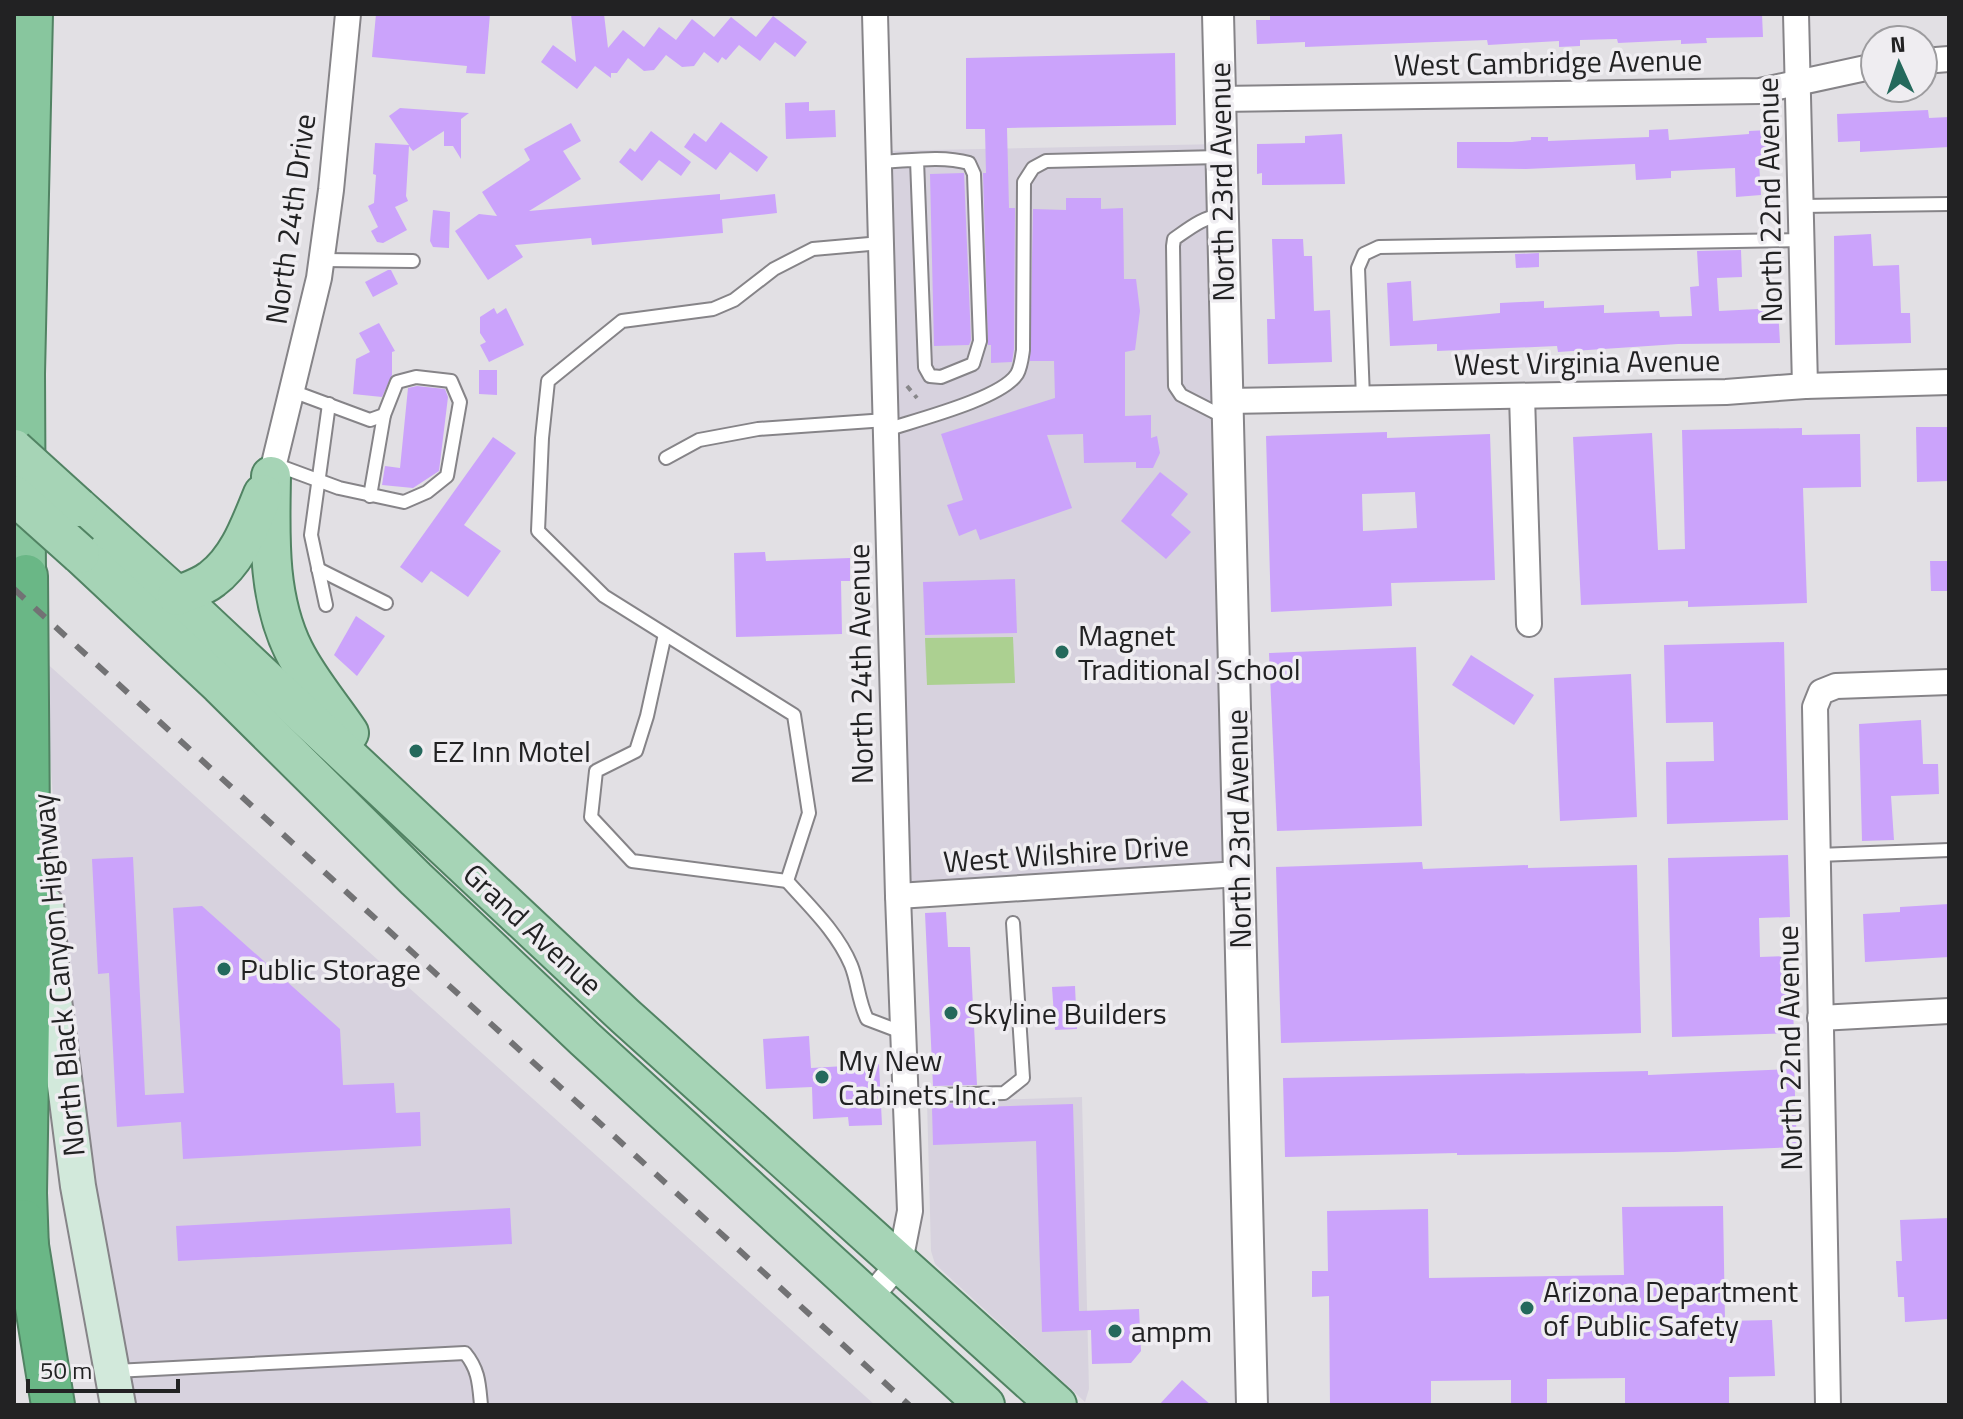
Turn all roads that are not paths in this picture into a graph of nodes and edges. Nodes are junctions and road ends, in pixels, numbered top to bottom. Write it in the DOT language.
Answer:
graph roads {
  1 [pos="33,14"];
  2 [pos="875,14"];
  3 [pos="1218,14"];
  4 [pos="1796,14"];
  5 [pos="346,15"];
  6 [pos="1859,69"];
  7 [pos="1798,84"];
  8 [pos="1219,99"];
  9 [pos="1220,157"];
  10 [pos="917,160"];
  11 [pos="879,162"];
  12 [pos="1949,204"];
  13 [pos="1801,206"];
  14 [pos="1222,215"];
  15 [pos="1801,240"];
  16 [pos="881,243"];
  17 [pos="322,260"];
  18 [pos="413,261"];
  19 [pos="1949,382"];
  20 [pos="1805,386"];
  21 [pos="292,391"];
  22 [pos="1522,396"];
  23 [pos="1363,398"];
  24 [pos="329,404"];
  25 [pos="1227,410"];
  26 [pos="384,415"];
  27 [pos="886,425"];
  28 [pos="14,449"];
  29 [pos="666,458"];
  30 [pos="272,470"];
  31 [pos="317,479"];
  32 [pos="14,495"];
  33 [pos="370,496"];
  34 [pos="318,569"];
  35 [pos="26,576"];
  36 [pos="177,596"];
  37 [pos="386,603"];
  38 [pos="326,605"];
  39 [pos="1529,624"];
  40 [pos="665,634"];
  41 [pos="1949,682"];
  42 [pos="382,787"];
  43 [pos="1949,850"];
  44 [pos="1818,855"];
  45 [pos="1239,874"];
  46 [pos="787,881"];
  47 [pos="898,896"];
  48 [pos="1013,923"];
  49 [pos="1949,1011"];
  50 [pos="1820,1018"];
  51 [pos="904,1033"];
  52 [pos="906,1096"];
  53 [pos="14,1147"];
  54 [pos="27,1249"];
  55 [pos="900,1262"];
  56 [pos="868,1300"];
  57 [pos="14,1327"];
  58 [pos="111,1371"];
  59 [pos="29,1405"];
  60 [pos="53,1405"];
  61 [pos="118,1405"];
  62 [pos="481,1405"];
  63 [pos="985,1405"];
  64 [pos="1057,1405"];
  65 [pos="1252,1405"];
  66 [pos="1828,1405"];
  1 -- 35 [label="highway, North Black Canyon Highway"];
  2 -- 11 [label="street, North 24th Avenue"];
  3 -- 8 [label="street, North 23rd Avenue"];
  4 -- 7 [label="street, North 22nd Avenue"];
  5 -- 17 [label="street, North 24th Drive"];
  6 -- 7 [label="street, West Cambridge Avenue"];
  7 -- 8 [label="street, West Cambridge Avenue"];
  7 -- 13 [label="street, North 22nd Avenue"];
  8 -- 9 [label="street, North 23rd Avenue"];
  9 -- 14 [label="street, North 23rd Avenue"];
  9 -- 27 [label="lane"];
  10 -- 10 [label="lane"];
  10 -- 11 [label="lane"];
  11 -- 16 [label="street, North 24th Avenue"];
  12 -- 13 [label="lane"];
  13 -- 15 [label="street, North 22nd Avenue"];
  14 -- 25 [label="street, North 23rd Avenue"];
  14 -- 25 [label="lane"];
  15 -- 20 [label="street, North 22nd Avenue"];
  15 -- 23 [label="lane"];
  16 -- 27 [label="street, North 24th Avenue"];
  16 -- 40 [label="lane"];
  17 -- 18 [label="lane"];
  17 -- 21 [label="street, North 24th Drive"];
  19 -- 20 [label="street, West Virginia Avenue"];
  20 -- 22 [label="street, West Virginia Avenue"];
  21 -- 24 [label="lane"];
  21 -- 30 [label="street, North 24th Drive"];
  22 -- 23 [label="street, West Virginia Avenue"];
  22 -- 39 [label="street"];
  23 -- 25 [label="street, West Virginia Avenue"];
  24 -- 26 [label="lane"];
  24 -- 31 [label="lane"];
  25 -- 45 [label="street, North 23rd Avenue"];
  26 -- 33 [label="lane"];
  26 -- 33 [label="lane"];
  27 -- 29 [label="lane"];
  27 -- 47 [label="street, North 24th Avenue"];
  28 -- 36 [label="main road, Grand Avenue, bridge"];
  30 -- 31 [label="lane"];
  30 -- 36 [label="main road"];
  30 -- 42 [label="main road"];
  31 -- 33 [label="lane"];
  31 -- 34 [label="lane"];
  32 -- 56 [label="main road, Grand Avenue, bridge"];
  34 -- 37 [label="lane"];
  34 -- 38 [label="lane"];
  35 -- 54 [label="highway"];
  35 -- 58 [label="main road, North Black Canyon Highway"];
  36 -- 42 [label="main road, Grand Avenue"];
  40 -- 46 [label="lane"];
  40 -- 46 [label="lane"];
  41 -- 44 [label="street, North 22nd Avenue"];
  42 -- 55 [label="main road, Grand Avenue"];
  43 -- 44 [label="lane"];
  44 -- 50 [label="street, North 22nd Avenue"];
  45 -- 47 [label="street, West Wilshire Drive"];
  45 -- 65 [label="street, North 23rd Avenue"];
  46 -- 51 [label="lane"];
  47 -- 51 [label="street, North 24th Avenue"];
  48 -- 52 [label="lane"];
  49 -- 50 [label="street"];
  50 -- 66 [label="street, North 22nd Avenue"];
  51 -- 52 [label="street, North 24th Avenue"];
  52 -- 55 [label="street, North 24th Avenue"];
  53 -- 54 [label="highway"];
  54 -- 60 [label="highway"];
  55 -- 56 [label="street, North 24th Avenue"];
  55 -- 64 [label="main road, Grand Avenue"];
  56 -- 63 [label="main road, Grand Avenue"];
  57 -- 59 [label="highway"];
  58 -- 61 [label="main road, North Black Canyon Highway"];
  58 -- 62 [label="lane"];
}
